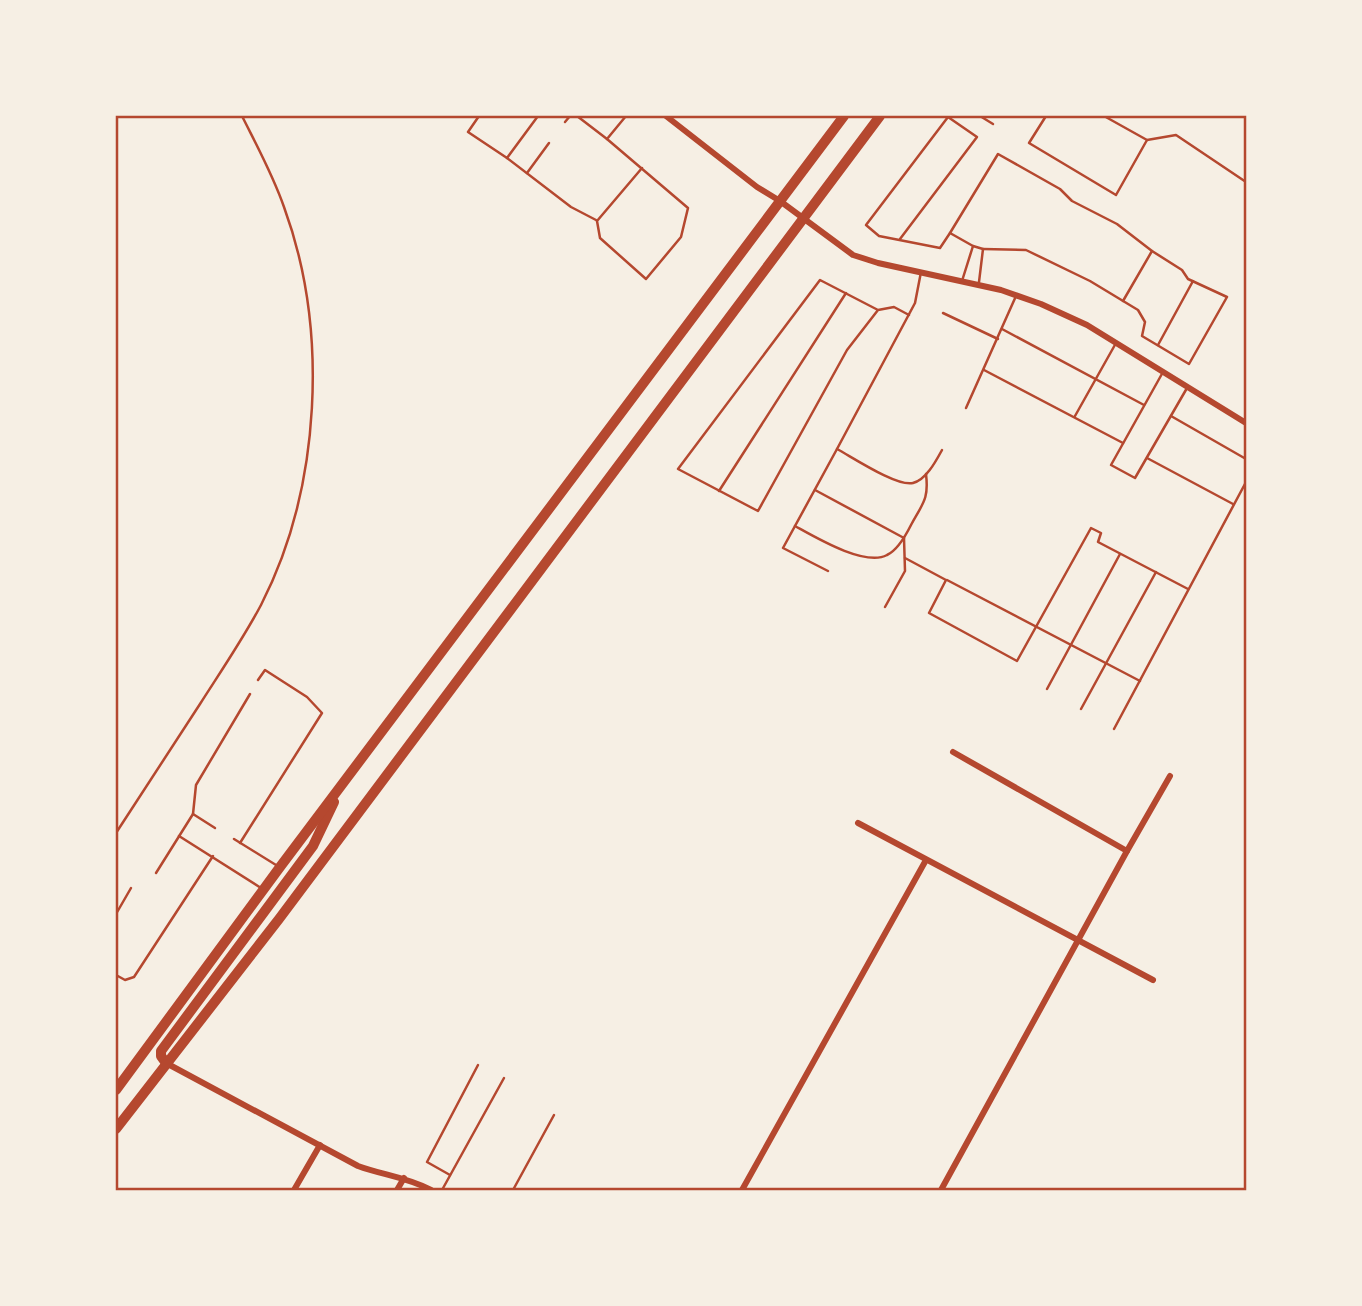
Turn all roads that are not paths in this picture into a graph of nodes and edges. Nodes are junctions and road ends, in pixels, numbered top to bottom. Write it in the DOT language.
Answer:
graph roads {
  1 [pos="242,116"];
  2 [pos="479,116"];
  3 [pos="538,116"];
  4 [pos="570,116"];
  5 [pos="577,116"];
  6 [pos="626,116"];
  7 [pos="666,116"];
  8 [pos="844,116"];
  9 [pos="880,116"];
  10 [pos="980,116"];
  11 [pos="1046,116"];
  12 [pos="1104,116"];
  13 [pos="565,122"];
  14 [pos="993,124"];
  15 [pos="607,139"];
  16 [pos="1147,140"];
  17 [pos="549,143"];
  18 [pos="507,158"];
  19 [pos="642,169"];
  20 [pos="527,173"];
  21 [pos="1247,183"];
  22 [pos="780,201"];
  23 [pos="802,219"];
  24 [pos="597,221"];
  25 [pos="950,233"];
  26 [pos="900,239"];
  27 [pos="973,247"];
  28 [pos="984,249"];
  29 [pos="1152,251"];
  30 [pos="921,272"];
  31 [pos="962,281"];
  32 [pos="1193,281"];
  33 [pos="978,285"];
  34 [pos="846,293"];
  35 [pos="1016,296"];
  36 [pos="1123,301"];
  37 [pos="878,310"];
  38 [pos="943,313"];
  39 [pos="909,315"];
  40 [pos="1002,330"];
  41 [pos="998,339"];
  42 [pos="1116,343"];
  43 [pos="1158,345"];
  44 [pos="984,370"];
  45 [pos="1163,372"];
  46 [pos="1097,378"];
  47 [pos="1188,387"];
  48 [pos="1144,405"];
  49 [pos="966,408"];
  50 [pos="1075,416"];
  51 [pos="1171,416"];
  52 [pos="1247,423"];
  53 [pos="1123,443"];
  54 [pos="837,449"];
  55 [pos="942,450"];
  56 [pos="1147,458"];
  57 [pos="1247,459"];
  58 [pos="926,474"];
  59 [pos="1247,482"];
  60 [pos="814,490"];
  61 [pos="719,491"];
  62 [pos="1234,505"];
  63 [pos="795,526"];
  64 [pos="904,538"];
  65 [pos="1120,554"];
  66 [pos="905,558"];
  67 [pos="828,571"];
  68 [pos="1156,572"];
  69 [pos="946,580"];
  70 [pos="1188,589"];
  71 [pos="885,607"];
  72 [pos="1036,626"];
  73 [pos="1071,645"];
  74 [pos="1106,663"];
  75 [pos="258,680"];
  76 [pos="1140,681"];
  77 [pos="1047,689"];
  78 [pos="250,694"];
  79 [pos="1081,709"];
  80 [pos="1114,729"];
  81 [pos="953,752"];
  82 [pos="1170,776"];
  83 [pos="340,788"];
  84 [pos="193,814"];
  85 [pos="858,823"];
  86 [pos="215,828"];
  87 [pos="116,833"];
  88 [pos="180,836"];
  89 [pos="234,839"];
  90 [pos="240,842"];
  91 [pos="1127,851"];
  92 [pos="212,856"];
  93 [pos="926,860"];
  94 [pos="280,867"];
  95 [pos="156,873"];
  96 [pos="131,888"];
  97 [pos="264,890"];
  98 [pos="116,914"];
  99 [pos="1079,941"];
  100 [pos="116,975"];
  101 [pos="1153,980"];
  102 [pos="166,1063"];
  103 [pos="478,1065"];
  104 [pos="504,1078"];
  105 [pos="116,1090"];
  106 [pos="554,1115"];
  107 [pos="116,1129"];
  108 [pos="320,1145"];
  109 [pos="450,1175"];
  110 [pos="404,1178"];
  111 [pos="294,1191"];
  112 [pos="397,1191"];
  113 [pos="430,1191"];
  114 [pos="442,1191"];
  115 [pos="513,1191"];
  116 [pos="742,1191"];
  117 [pos="941,1191"];
  1 -- 87 [label="lane"];
  2 -- 18 [label="lane"];
  3 -- 18 [label="lane"];
  4 -- 13 [label="lane"];
  5 -- 15 [label="lane"];
  6 -- 15 [label="lane"];
  7 -- 22 [label="street"];
  8 -- 22 [label="main road"];
  9 -- 23 [label="main road"];
  10 -- 14 [label="lane"];
  11 -- 16 [label="lane"];
  12 -- 16 [label="lane"];
  15 -- 19 [label="lane"];
  16 -- 21 [label="lane"];
  17 -- 20 [label="lane"];
  18 -- 20 [label="lane"];
  19 -- 24 [label="lane"];
  19 -- 24 [label="lane"];
  20 -- 24 [label="lane"];
  22 -- 23 [label="street"];
  22 -- 83 [label="main road"];
  23 -- 30 [label="street"];
  23 -- 102 [label="main road"];
  25 -- 26 [label="lane"];
  25 -- 27 [label="lane"];
  25 -- 29 [label="lane"];
  26 -- 26 [label="lane"];
  27 -- 28 [label="lane"];
  27 -- 31 [label="lane"];
  28 -- 33 [label="lane"];
  28 -- 36 [label="lane"];
  29 -- 32 [label="lane"];
  29 -- 36 [label="lane"];
  30 -- 31 [label="street"];
  30 -- 39 [label="lane"];
  31 -- 33 [label="street"];
  32 -- 43 [label="lane"];
  32 -- 43 [label="lane"];
  33 -- 35 [label="street"];
  34 -- 37 [label="lane"];
  34 -- 61 [label="lane"];
  34 -- 61 [label="lane"];
  35 -- 40 [label="lane"];
  35 -- 42 [label="street"];
  36 -- 43 [label="lane"];
  37 -- 39 [label="lane"];
  37 -- 61 [label="lane"];
  38 -- 41 [label="lane"];
  39 -- 54 [label="lane"];
  40 -- 41 [label="lane"];
  40 -- 46 [label="lane"];
  41 -- 44 [label="lane"];
  42 -- 45 [label="street"];
  42 -- 46 [label="lane"];
  44 -- 49 [label="lane"];
  44 -- 50 [label="lane"];
  45 -- 47 [label="street"];
  45 -- 48 [label="lane"];
  46 -- 48 [label="lane"];
  46 -- 50 [label="lane"];
  47 -- 51 [label="lane"];
  47 -- 52 [label="street"];
  48 -- 53 [label="lane"];
  50 -- 53 [label="lane"];
  51 -- 56 [label="lane"];
  51 -- 57 [label="lane"];
  53 -- 56 [label="lane"];
  54 -- 58 [label="lane"];
  54 -- 60 [label="lane"];
  55 -- 58 [label="lane"];
  56 -- 62 [label="lane"];
  58 -- 64 [label="lane"];
  59 -- 62 [label="lane"];
  60 -- 63 [label="lane"];
  60 -- 64 [label="lane"];
  62 -- 70 [label="lane"];
  63 -- 64 [label="lane"];
  63 -- 67 [label="lane"];
  64 -- 66 [label="lane"];
  65 -- 68 [label="lane"];
  65 -- 72 [label="lane"];
  65 -- 73 [label="lane"];
  66 -- 69 [label="lane"];
  66 -- 71 [label="lane"];
  68 -- 70 [label="lane"];
  68 -- 74 [label="lane"];
  69 -- 72 [label="lane"];
  69 -- 72 [label="lane"];
  70 -- 76 [label="lane"];
  72 -- 73 [label="lane"];
  73 -- 74 [label="lane"];
  73 -- 77 [label="lane"];
  74 -- 76 [label="lane"];
  74 -- 79 [label="lane"];
  75 -- 90 [label="lane"];
  76 -- 80 [label="lane"];
  78 -- 84 [label="lane"];
  81 -- 91 [label="street"];
  82 -- 91 [label="street"];
  83 -- 94 [label="main road"];
  83 -- 102 [label="main road"];
  84 -- 86 [label="lane"];
  84 -- 88 [label="lane"];
  85 -- 93 [label="street"];
  88 -- 92 [label="lane"];
  88 -- 95 [label="lane"];
  89 -- 90 [label="lane"];
  90 -- 94 [label="lane"];
  91 -- 99 [label="street"];
  92 -- 97 [label="lane"];
  92 -- 100 [label="lane"];
  93 -- 99 [label="street"];
  93 -- 116 [label="street"];
  94 -- 97 [label="main road"];
  96 -- 98 [label="lane"];
  97 -- 105 [label="main road"];
  99 -- 101 [label="street"];
  99 -- 117 [label="street"];
  102 -- 107 [label="main road"];
  102 -- 108 [label="street"];
  103 -- 109 [label="lane"];
  104 -- 109 [label="lane"];
  106 -- 115 [label="lane"];
  108 -- 110 [label="street"];
  108 -- 111 [label="street"];
  109 -- 114 [label="lane"];
  110 -- 112 [label="street"];
  110 -- 113 [label="street"];
}
